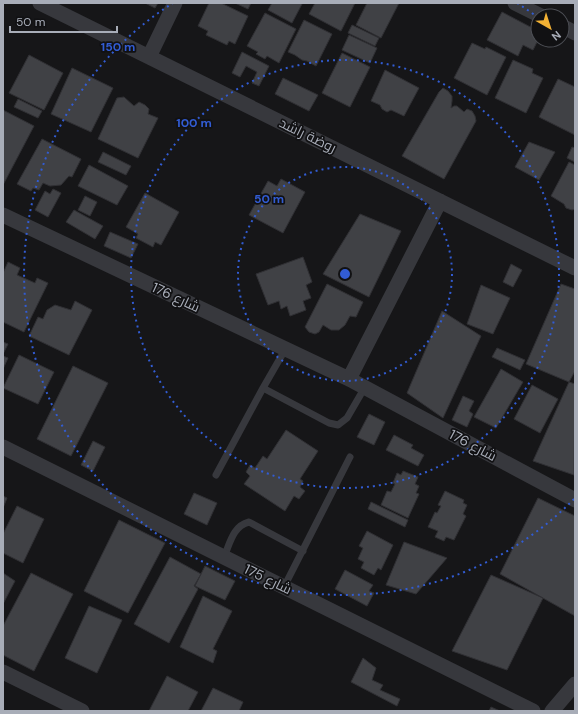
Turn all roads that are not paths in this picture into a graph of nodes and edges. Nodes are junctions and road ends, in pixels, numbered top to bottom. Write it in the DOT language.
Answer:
graph roads {
  1 [pos="40,3"];
  2 [pos="175,3"];
  3 [pos="149,57"];
  4 [pos="440,201"];
  5 [pos="3,215"];
  6 [pos="575,268"];
  7 [pos="286,348"];
  8 [pos="350,379"];
  9 [pos="365,387"];
  10 [pos="263,388"];
  11 [pos="3,447"];
  12 [pos="350,457"];
  13 [pos="216,475"];
  14 [pos="575,500"];
  15 [pos="303,551"];
  16 [pos="224,557"];
  17 [pos="284,587"];
  18 [pos="3,672"];
  19 [pos="575,684"];
  20 [pos="82,711"];
  21 [pos="533,711"];
  22 [pos="552,711"];
  1 -- 3 [label="street, روضة راشد"];
  2 -- 3 [label="street"];
  3 -- 4 [label="street, روضة راشد"];
  4 -- 6 [label="street, روضة راشد"];
  4 -- 8 [label="street"];
  5 -- 7 [label="street, شارع 176"];
  7 -- 8 [label="street, شارع 176"];
  7 -- 10 [label="lane"];
  8 -- 9 [label="street, شارع 176"];
  9 -- 10 [label="lane"];
  9 -- 14 [label="street, شارع 176"];
  10 -- 13 [label="lane"];
  11 -- 16 [label="street, شارع 175"];
  12 -- 15 [label="lane"];
  15 -- 16 [label="lane"];
  15 -- 17 [label="lane"];
  16 -- 17 [label="street, شارع 175"];
  17 -- 21 [label="street, شارع 175"];
  18 -- 20 [label="street"];
  19 -- 22 [label="street"];
}
